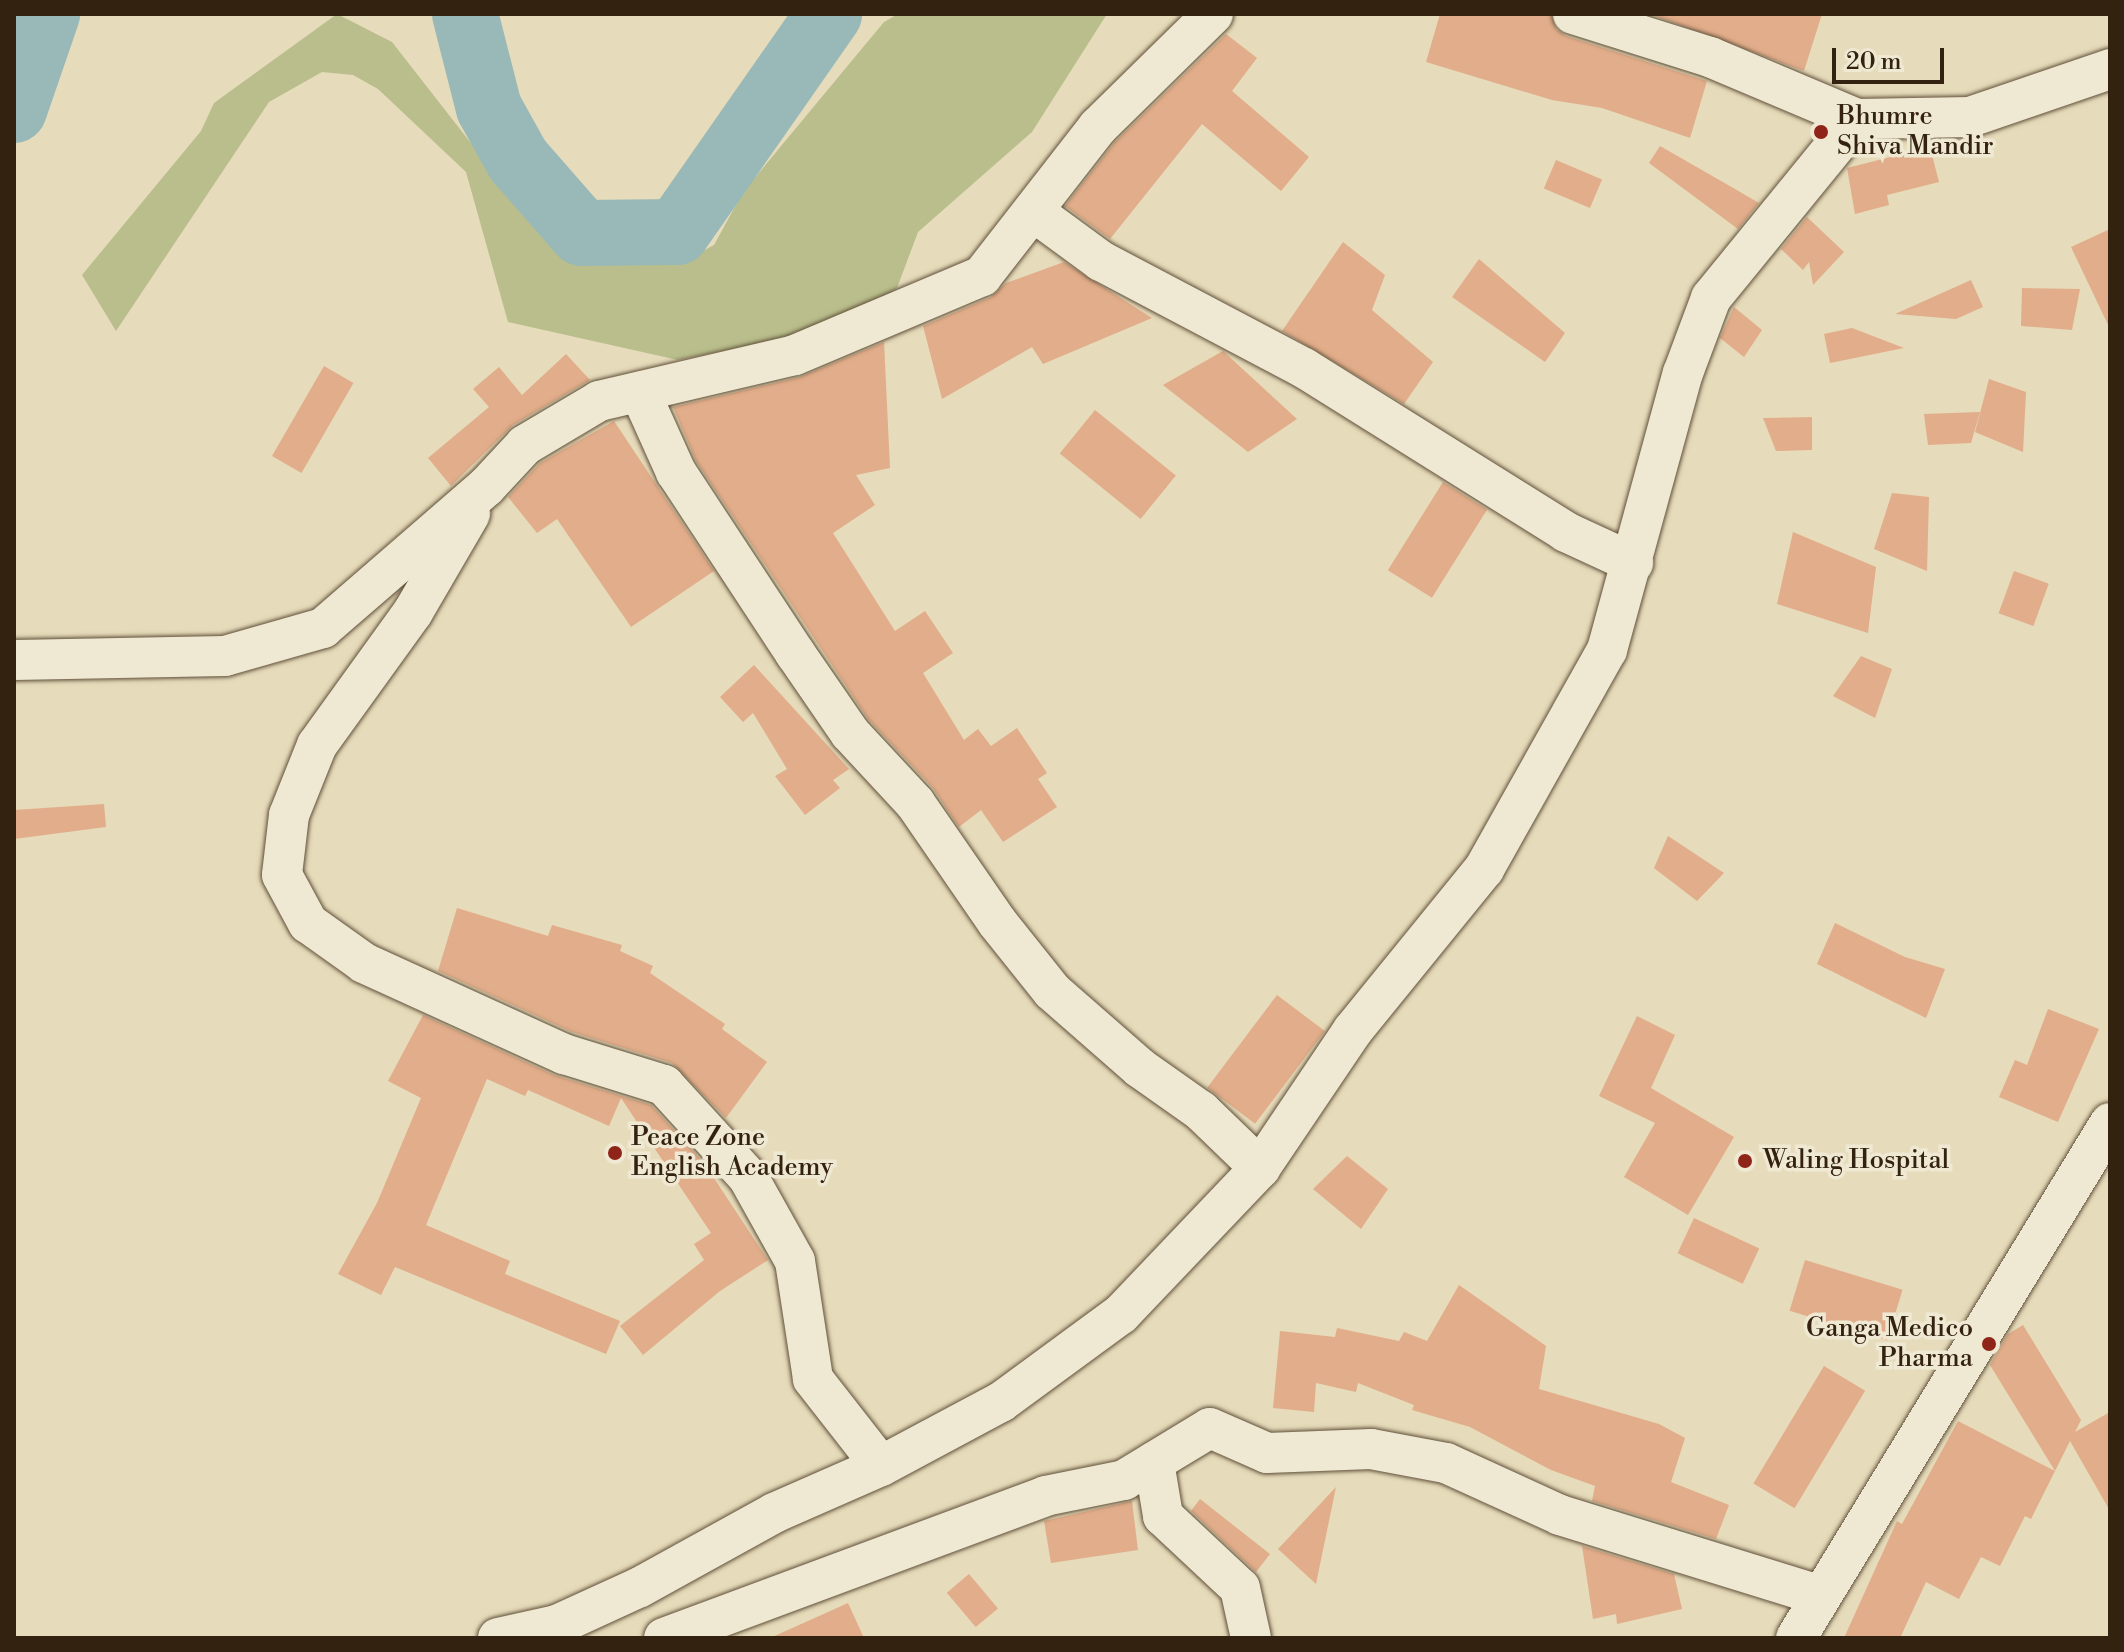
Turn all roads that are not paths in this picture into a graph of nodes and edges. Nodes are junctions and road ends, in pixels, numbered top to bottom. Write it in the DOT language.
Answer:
graph roads {
  1 [pos="1213,14"];
  2 [pos="1573,14"];
  3 [pos="2110,69"];
  4 [pos="1857,119"];
  5 [pos="1034,212"];
  6 [pos="640,392"];
  7 [pos="486,487"];
  8 [pos="1633,563"];
  9 [pos="14,660"];
  10 [pos="2110,1123"];
  11 [pos="1260,1168"];
  12 [pos="1154,1462"];
  13 [pos="881,1466"];
  14 [pos="1821,1596"];
  15 [pos="562,1631"];
  16 [pos="498,1638"];
  17 [pos="664,1638"];
  18 [pos="1251,1638"];
  19 [pos="1796,1638"];
  1 -- 5 [label="street"];
  2 -- 4 [label="street"];
  3 -- 4 [label="street"];
  4 -- 8 [label="street"];
  5 -- 6 [label="street"];
  5 -- 8 [label="street"];
  6 -- 7 [label="street"];
  6 -- 11 [label="street"];
  7 -- 9 [label="street"];
  7 -- 13 [label="street"];
  8 -- 11 [label="street"];
  10 -- 14 [label="street"];
  11 -- 13 [label="street"];
  12 -- 14 [label="street"];
  12 -- 17 [label="street"];
  12 -- 18 [label="street"];
  13 -- 15 [label="street"];
  14 -- 19 [label="street"];
  15 -- 16 [label="street"];
}
